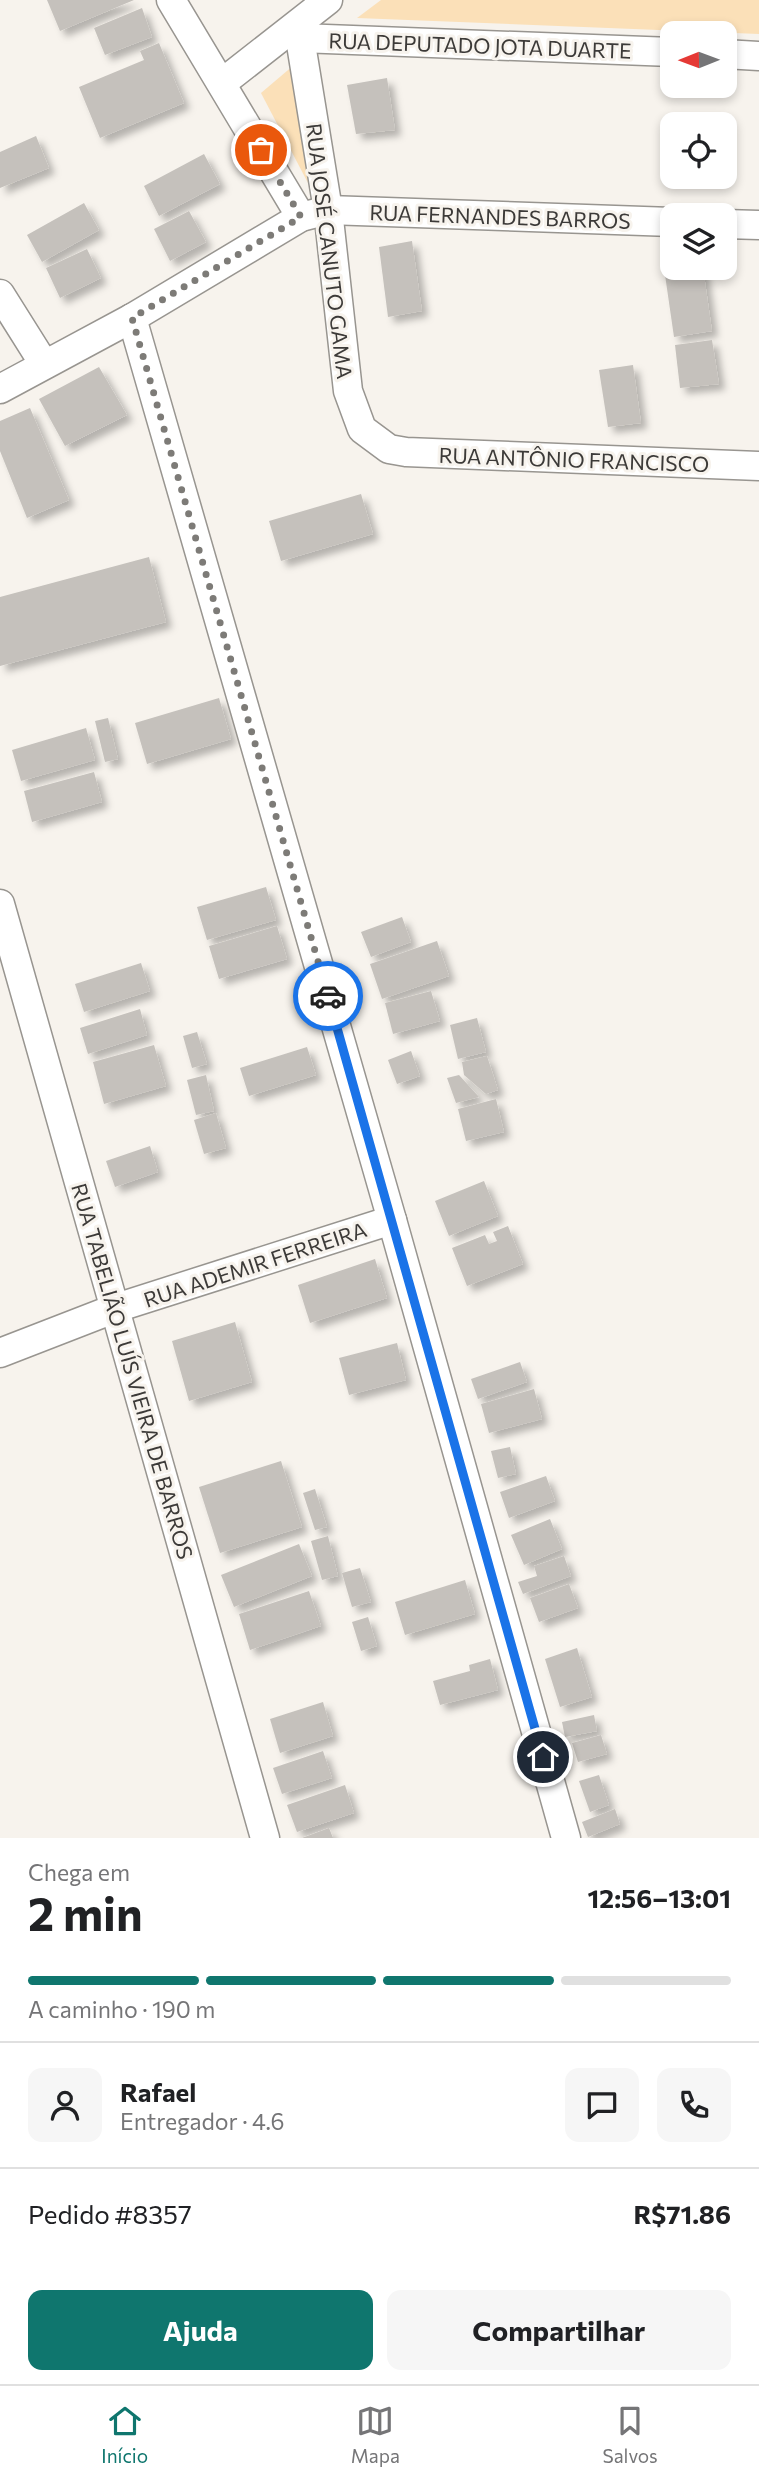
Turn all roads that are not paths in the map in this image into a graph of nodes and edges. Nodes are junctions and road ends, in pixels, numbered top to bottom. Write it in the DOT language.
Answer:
graph roads {
  1 [pos="171,0"];
  2 [pos="328,0"];
  3 [pos="295,35"];
  4 [pos="660,51"];
  5 [pos="737,54"];
  6 [pos="759,55"];
  7 [pos="222,83"];
  8 [pos="328,210"];
  9 [pos="301,217"];
  10 [pos="660,222"];
  11 [pos="737,224"];
  12 [pos="759,225"];
  13 [pos="0,294"];
  14 [pos="132,318"];
  15 [pos="44,364"];
  16 [pos="0,389"];
  17 [pos="389,449"];
  18 [pos="759,466"];
  19 [pos="0,904"];
  20 [pos="392,1220"];
  21 [pos="116,1308"];
  22 [pos="0,1353"];
  23 [pos="265,1838"];
  24 [pos="566,1838"];
  1 -- 7 [label="street, RUA JOSÉ CANUTO GAMA"];
  2 -- 3 [label="street"];
  3 -- 4 [label="street, RUA DEPUTADO JOTA DUARTE"];
  3 -- 7 [label="street"];
  3 -- 8 [label="street, RUA JOSÉ CANUTO GAMA"];
  5 -- 6 [label="street"];
  7 -- 9 [label="street, RUA JOSÉ CANUTO GAMA"];
  8 -- 9 [label="street, RUA FERNANDES BARROS"];
  8 -- 10 [label="street, RUA FERNANDES BARROS"];
  8 -- 17 [label="street, RUA JOSÉ CANUTO GAMA"];
  9 -- 14 [label="street, RUA FERNANDES BARROS"];
  11 -- 12 [label="street"];
  13 -- 15 [label="street"];
  14 -- 15 [label="street, RUA FERNANDES BARROS"];
  14 -- 20 [label="street"];
  15 -- 16 [label="street, RUA FERNANDES BARROS"];
  17 -- 18 [label="street, RUA ANTÔNIO FRANCISCO"];
  19 -- 21 [label="street, RUA TABELIÃO LUÍS VIEIRA DE BARROS"];
  20 -- 21 [label="street, RUA ADEMIR FERREIRA"];
  20 -- 24 [label="street"];
  21 -- 22 [label="street, RUA ADEMIR FERREIRA"];
  21 -- 23 [label="street, RUA TABELIÃO LUÍS VIEIRA DE BARROS"];
}
